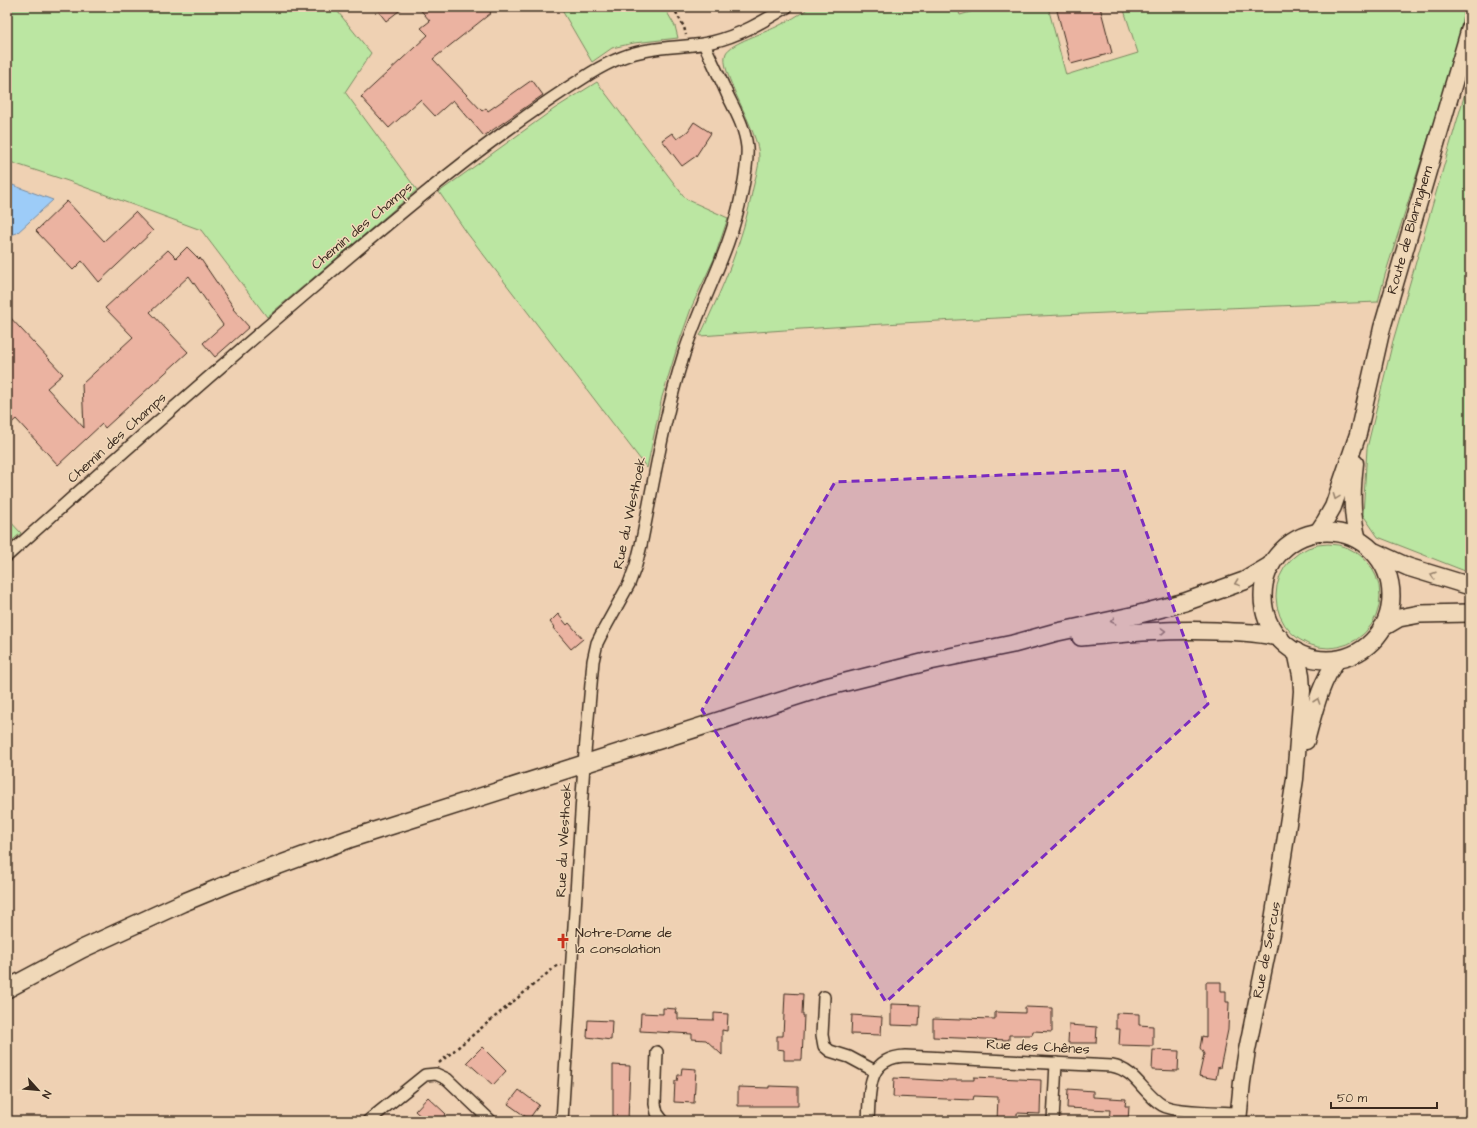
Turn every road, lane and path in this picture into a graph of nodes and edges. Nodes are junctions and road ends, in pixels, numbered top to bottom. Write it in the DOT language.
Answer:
graph roads {
  1 [pos="673,7"];
  2 [pos="787,7"];
  3 [pos="1470,28"];
  4 [pos="704,44"];
  5 [pos="688,45"];
  6 [pos="1358,434"];
  7 [pos="1317,533"];
  8 [pos="1358,540"];
  9 [pos="1374,552"];
  10 [pos="7,556"];
  11 [pos="1271,565"];
  12 [pos="1470,586"];
  13 [pos="1470,613"];
  14 [pos="1382,628"];
  15 [pos="1280,638"];
  16 [pos="1013,644"];
  17 [pos="1296,651"];
  18 [pos="1338,659"];
  19 [pos="584,764"];
  20 [pos="1295,779"];
  21 [pos="572,965"];
  22 [pos="7,989"];
  23 [pos="824,997"];
  24 [pos="657,1052"];
  25 [pos="1056,1063"];
  26 [pos="875,1071"];
  27 [pos="432,1074"];
  28 [pos="1238,1117"];
  29 [pos="368,1121"];
  30 [pos="491,1121"];
  31 [pos="562,1121"];
  32 [pos="663,1121"];
  33 [pos="868,1121"];
  34 [pos="1053,1121"];
  1 -- 5 [label="path"];
  2 -- 4 [label="street, Chemin des Champs"];
  3 -- 6 [label="street, Route de Blaringhem"];
  4 -- 5 [label="street, Chemin des Champs"];
  4 -- 19 [label="street, Rue du Westhoek"];
  5 -- 10 [label="street, Chemin des Champs"];
  6 -- 7 [label="street, Route de Blaringhem, one-way"];
  6 -- 8 [label="street, Route de Blaringhem"];
  7 -- 8 [label="main road"];
  7 -- 11 [label="main road"];
  8 -- 9 [label="main road"];
  12 -- 9 [label="main road, one-way"];
  9 -- 14 [label="main road"];
  11 -- 15 [label="main road"];
  11 -- 16 [label="main road, one-way"];
  13 -- 14 [label="main road"];
  14 -- 18 [label="main road"];
  16 -- 15 [label="main road, one-way"];
  15 -- 17 [label="main road"];
  16 -- 19 [label="main road"];
  17 -- 18 [label="main road"];
  17 -- 20 [label="street, Rue de Sercus"];
  20 -- 18 [label="street, Rue de Sercus, one-way"];
  19 -- 21 [label="street, Rue du Westhoek"];
  19 -- 22 [label="main road"];
  20 -- 28 [label="street, Rue de Sercus"];
  21 -- 27 [label="path"];
  21 -- 31 [label="street, Rue du Westhoek"];
  23 -- 26 [label="street"];
  24 -- 32 [label="street"];
  25 -- 26 [label="street, Rue des Chênes"];
  25 -- 28 [label="street, Rue des Chênes"];
  25 -- 34 [label="street"];
  26 -- 33 [label="street"];
  27 -- 29 [label="street"];
  27 -- 30 [label="street"];
}
